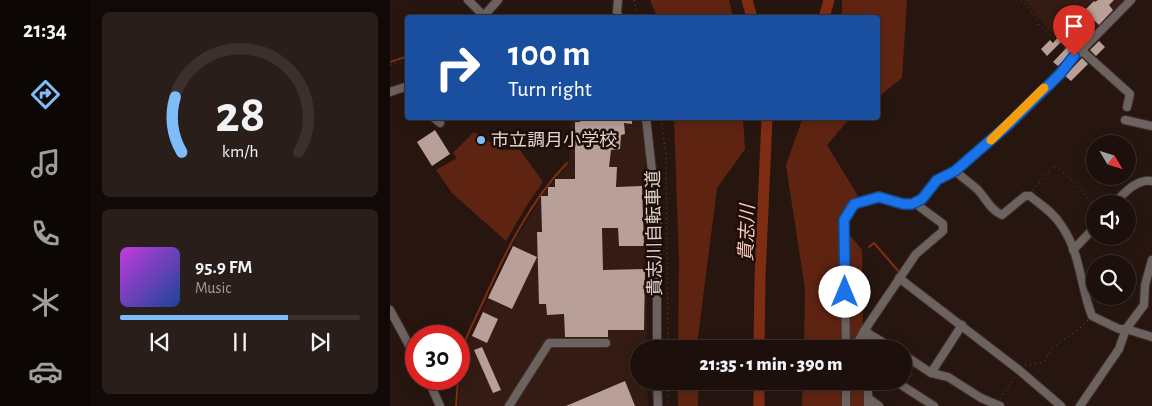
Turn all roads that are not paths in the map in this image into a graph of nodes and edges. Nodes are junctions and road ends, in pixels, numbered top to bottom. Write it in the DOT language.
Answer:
graph roads {
  1 [pos="468,0"];
  2 [pos="498,0"];
  3 [pos="618,0"];
  4 [pos="1131,0"];
  5 [pos="481,15"];
  6 [pos="485,15"];
  7 [pos="618,15"];
  8 [pos="1081,50"];
  9 [pos="405,87"];
  10 [pos="390,92"];
  11 [pos="1127,107"];
  12 [pos="646,120"];
  13 [pos="1125,120"];
  14 [pos="1152,126"];
  15 [pos="955,171"];
  16 [pos="1152,181"];
  17 [pos="1122,195"];
  18 [pos="918,201"];
  19 [pos="1086,237"];
  20 [pos="1074,250"];
  21 [pos="1152,260"];
  22 [pos="899,278"];
  23 [pos="390,310"];
  24 [pos="962,325"];
  25 [pos="1126,329"];
  26 [pos="866,332"];
  27 [pos="1152,337"];
  28 [pos="405,338"];
  29 [pos="657,340"];
  30 [pos="846,340"];
  31 [pos="860,340"];
  32 [pos="867,340"];
  33 [pos="878,340"];
  34 [pos="606,343"];
  35 [pos="912,360"];
  36 [pos="931,373"];
  37 [pos="433,390"];
  38 [pos="657,390"];
  39 [pos="846,390"];
  40 [pos="909,390"];
  41 [pos="868,402"];
  42 [pos="998,405"];
  43 [pos="440,406"];
  44 [pos="509,406"];
  45 [pos="658,406"];
  46 [pos="846,406"];
  47 [pos="879,406"];
  48 [pos="934,406"];
  49 [pos="1061,406"];
  50 [pos="1080,406"];
  1 -- 5 [label="street"];
  2 -- 6 [label="street"];
  3 -- 7 [label="street"];
  4 -- 8 [label="street"];
  8 -- 11 [label="street"];
  8 -- 15 [label="street"];
  9 -- 10 [label="street"];
  12 -- 29 [label="street"];
  13 -- 14 [label="street"];
  15 -- 18 [label="street"];
  15 -- 20 [label="street"];
  16 -- 17 [label="street"];
  18 -- 22 [label="street"];
  18 -- 30 [label="street"];
  19 -- 20 [label="street"];
  20 -- 25 [label="street"];
  21 -- 25 [label="street"];
  22 -- 24 [label="street"];
  22 -- 26 [label="street"];
  23 -- 28 [label="street"];
  24 -- 36 [label="street"];
  24 -- 49 [label="street"];
  25 -- 27 [label="street"];
  25 -- 50 [label="street"];
  26 -- 31 [label="street"];
  26 -- 32 [label="street"];
  26 -- 33 [label="street"];
  34 -- 44 [label="street"];
  35 -- 36 [label="street"];
  36 -- 42 [label="street"];
  37 -- 43 [label="street"];
  38 -- 45 [label="street"];
  39 -- 46 [label="street"];
  40 -- 48 [label="street"];
  41 -- 47 [label="street"];
}
